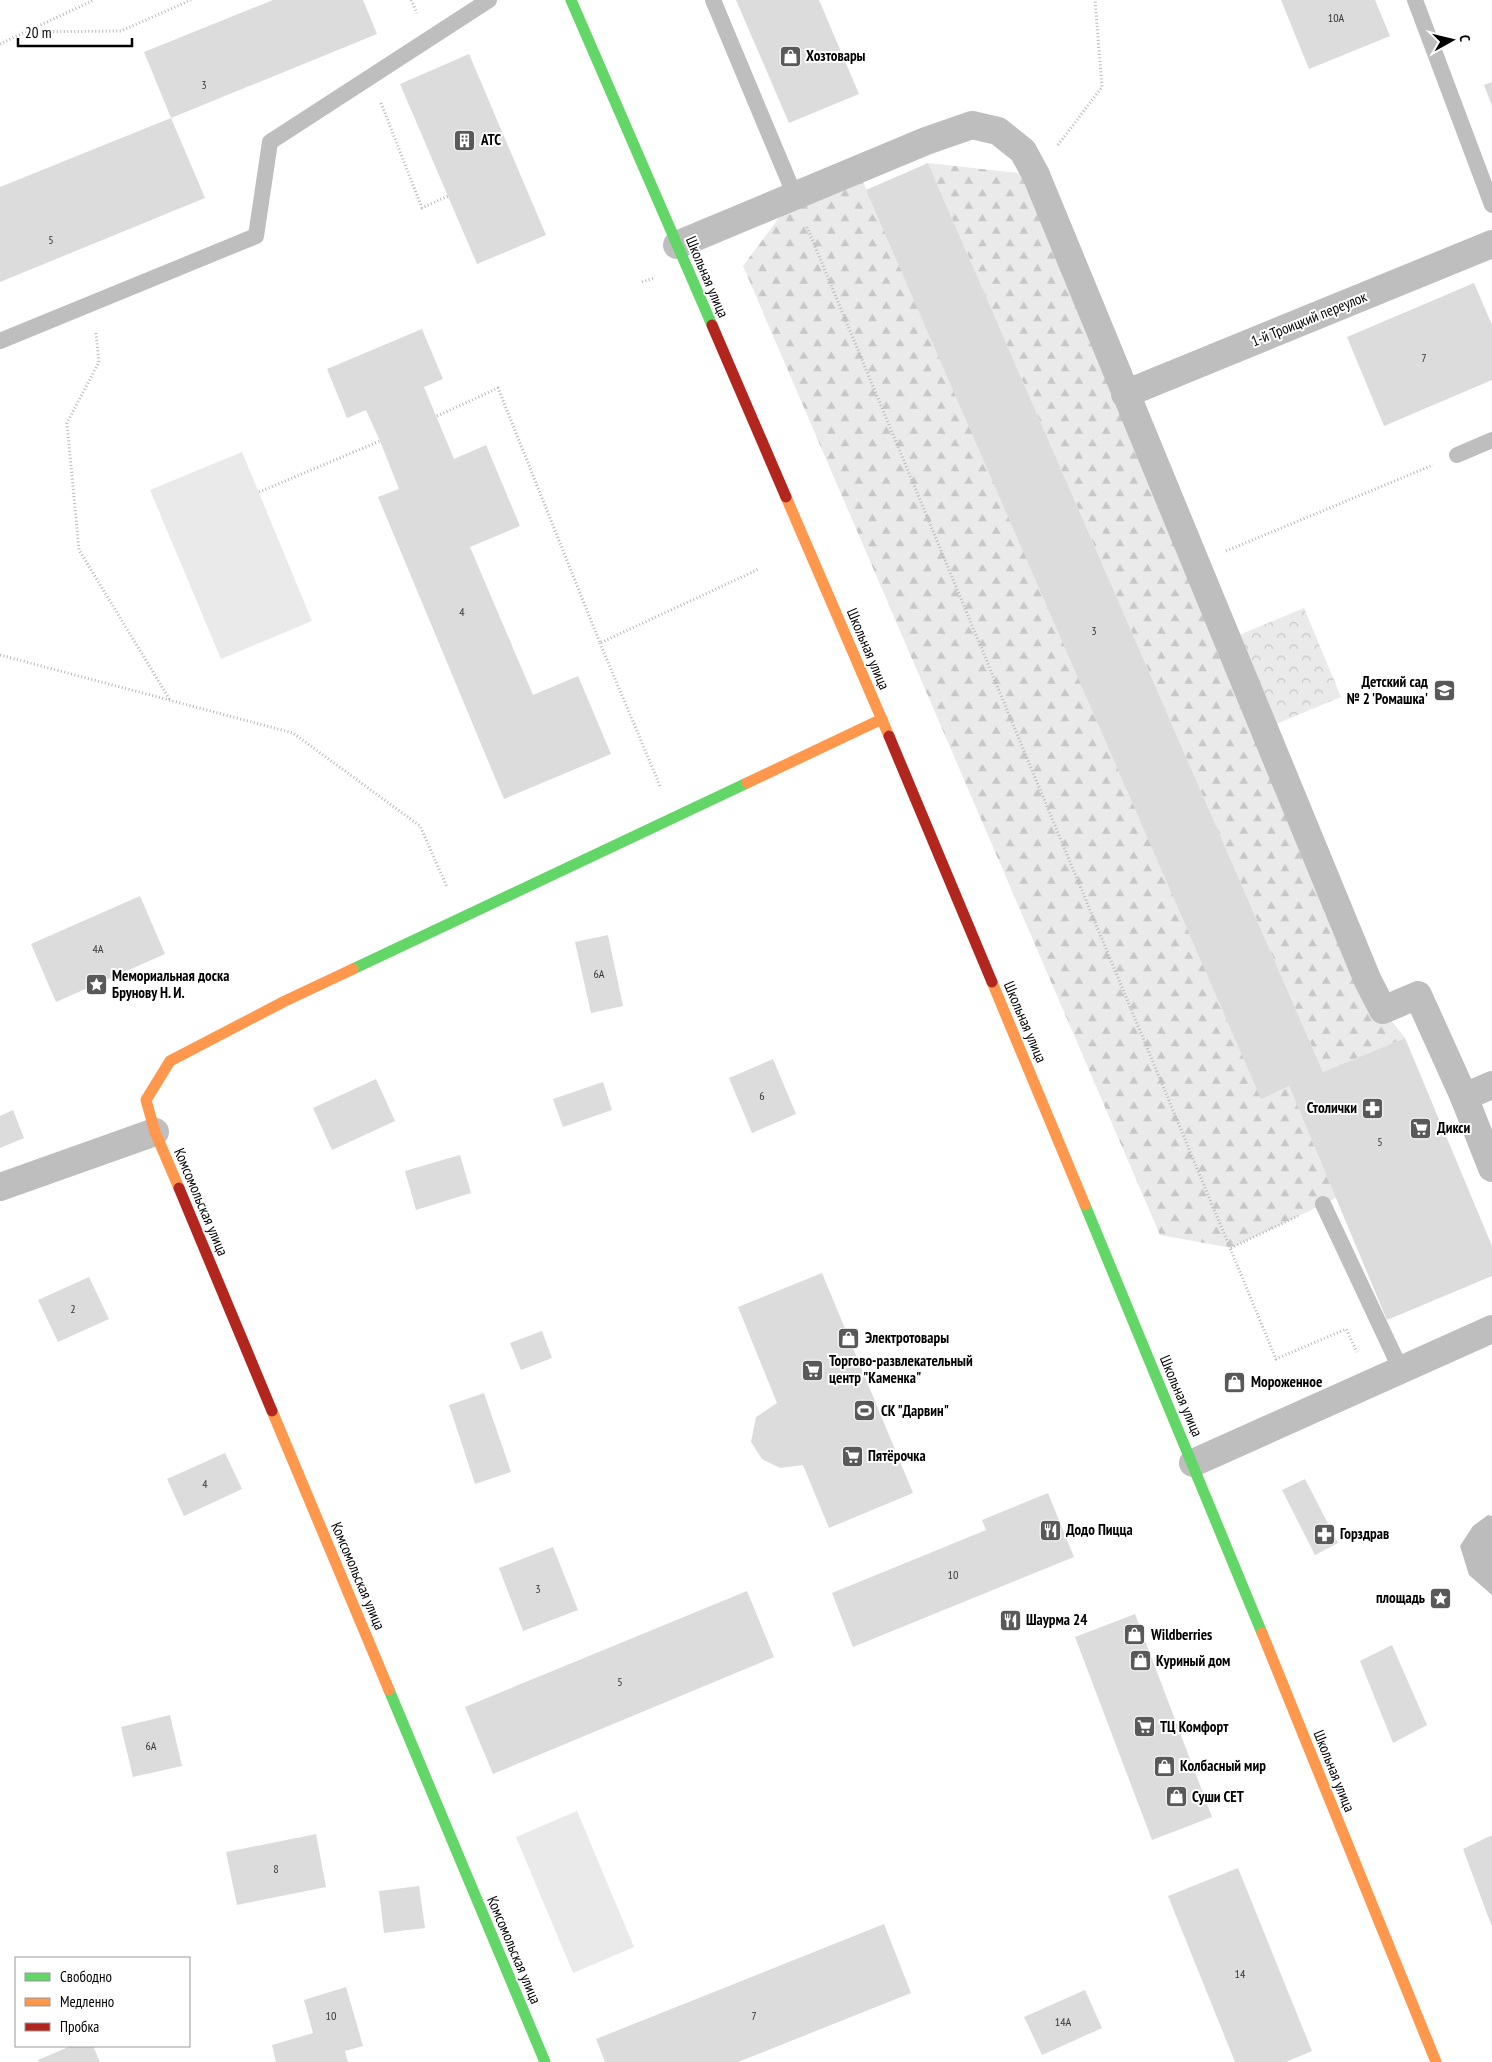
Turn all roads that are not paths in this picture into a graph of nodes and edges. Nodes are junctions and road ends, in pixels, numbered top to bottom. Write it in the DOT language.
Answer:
graph roads {
  1 [pos="489,0"];
  2 [pos="571,0"];
  3 [pos="713,0"];
  4 [pos="1415,0"];
  5 [pos="795,196"];
  6 [pos="1492,205"];
  7 [pos="1492,244"];
  8 [pos="677,245"];
  9 [pos="0,341"];
  10 [pos="1125,394"];
  11 [pos="1492,440"];
  12 [pos="1457,455"];
  13 [pos="882,719"];
  14 [pos="1492,1085"];
  15 [pos="1464,1097"];
  16 [pos="155,1132"];
  17 [pos="1492,1168"];
  18 [pos="0,1187"];
  19 [pos="1323,1204"];
  20 [pos="1492,1329"];
  21 [pos="1401,1370"];
  22 [pos="1193,1463"];
  23 [pos="545,2062"];
  24 [pos="1436,2062"];
  1 -- 9 [label="lane"];
  2 -- 8 [label="main road, Школьная улица"];
  3 -- 5 [label="lane"];
  4 -- 6 [label="lane"];
  5 -- 8 [label="street"];
  5 -- 10 [label="street"];
  7 -- 10 [label="street, 1-й Троицкий переулок"];
  8 -- 13 [label="main road, Школьная улица"];
  10 -- 15 [label="street"];
  11 -- 12 [label="lane"];
  13 -- 16 [label="main road, Комсомольская улица"];
  13 -- 22 [label="main road, Школьная улица"];
  14 -- 15 [label="street"];
  15 -- 17 [label="street"];
  16 -- 18 [label="street"];
  16 -- 23 [label="main road, Комсомольская улица"];
  19 -- 21 [label="lane"];
  20 -- 21 [label="street"];
  21 -- 22 [label="street"];
  22 -- 24 [label="main road, Школьная улица"];
}
